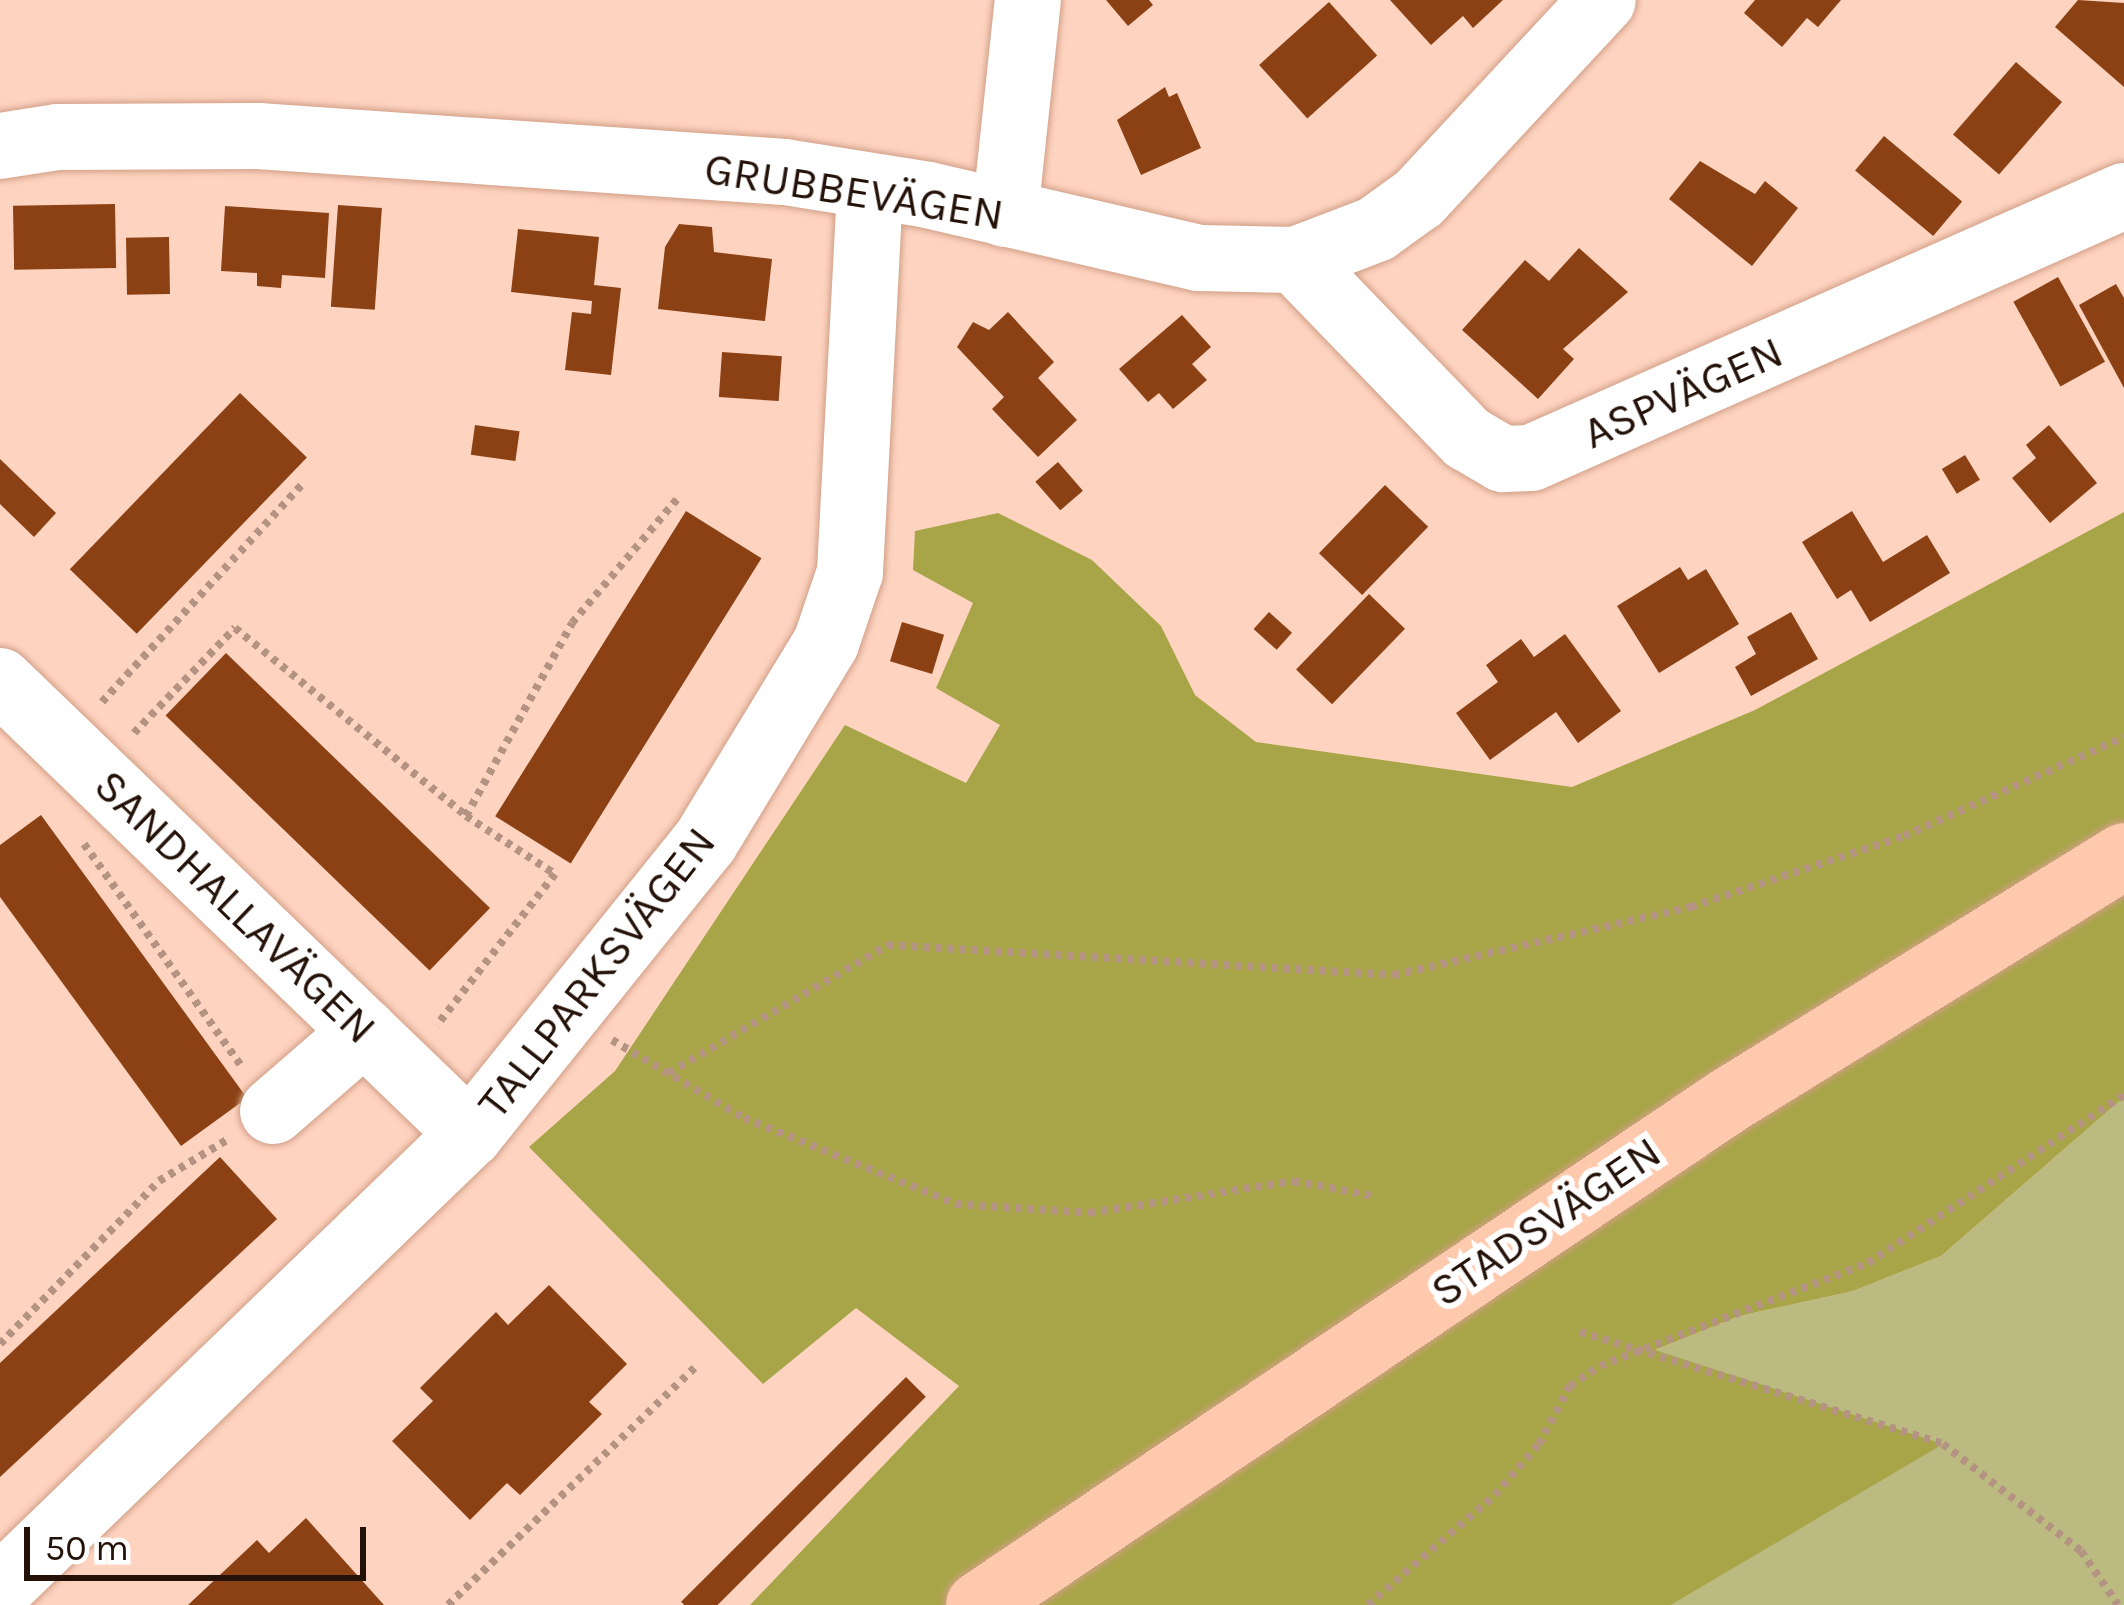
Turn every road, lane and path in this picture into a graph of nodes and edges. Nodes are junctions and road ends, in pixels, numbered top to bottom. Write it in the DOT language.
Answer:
graph roads {
  1 [pos="1028,0"];
  2 [pos="1603,0"];
  3 [pos="0,146"];
  4 [pos="870,190"];
  5 [pos="2124,196"];
  6 [pos="1005,214"];
  7 [pos="1294,260"];
  8 [pos="304,482"];
  9 [pos="679,497"];
  10 [pos="0,680"];
  11 [pos="2124,737"];
  12 [pos="78,782"];
  13 [pos="466,816"];
  14 [pos="2124,856"];
  15 [pos="573,1013"];
  16 [pos="383,1050"];
  17 [pos="669,1073"];
  18 [pos="2124,1096"];
  19 [pos="273,1111"];
  20 [pos="470,1134"];
  21 [pos="1372,1196"];
  22 [pos="1580,1332"];
  23 [pos="0,1344"];
  24 [pos="1653,1351"];
  25 [pos="698,1364"];
  26 [pos="0,1588"];
  27 [pos="448,1605"];
  28 [pos="979,1605"];
  29 [pos="1368,1605"];
  30 [pos="2118,1605"];
  1 -- 6 [label="street"];
  2 -- 7 [label="street, GRUBBEVÄGEN"];
  3 -- 4 [label="street, GRUBBEVÄGEN"];
  4 -- 6 [label="street, GRUBBEVÄGEN"];
  4 -- 15 [label="street, TALLPARKSVÄGEN"];
  5 -- 7 [label="street, ASPVÄGEN"];
  6 -- 7 [label="street, GRUBBEVÄGEN"];
  8 -- 12 [label="path"];
  9 -- 13 [label="path"];
  10 -- 12 [label="street, SANDHALLAVÄGEN"];
  11 -- 17 [label="path"];
  12 -- 13 [label="path"];
  12 -- 16 [label="street, SANDHALLAVÄGEN"];
  12 -- 19 [label="path"];
  13 -- 16 [label="path"];
  14 -- 28 [label="main road, STADSVÄGEN"];
  15 -- 17 [label="path"];
  15 -- 20 [label="street, TALLPARKSVÄGEN"];
  16 -- 19 [label="street"];
  16 -- 20 [label="street, SANDHALLAVÄGEN"];
  17 -- 21 [label="path"];
  18 -- 24 [label="path"];
  19 -- 23 [label="path"];
  20 -- 26 [label="street, TALLPARKSVÄGEN"];
  22 -- 24 [label="path"];
  24 -- 29 [label="path"];
  24 -- 30 [label="path"];
  25 -- 27 [label="path"];
}
